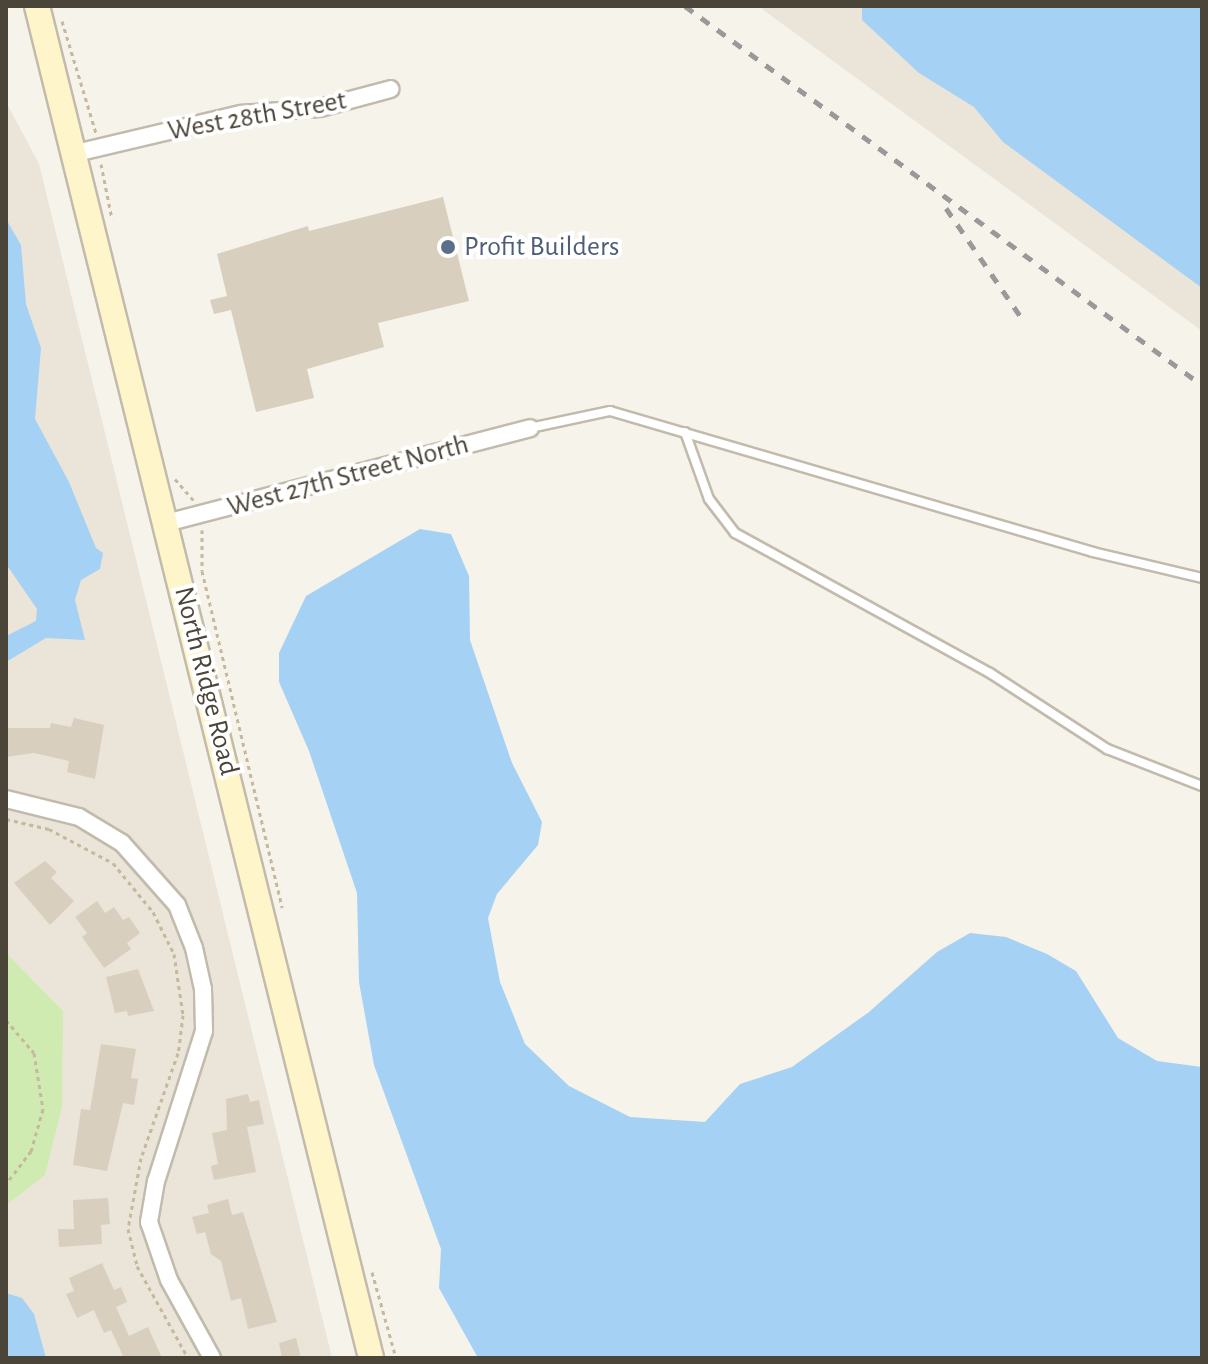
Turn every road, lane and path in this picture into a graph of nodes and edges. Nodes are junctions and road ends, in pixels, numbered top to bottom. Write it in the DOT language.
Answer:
graph roads {
  1 [pos="37,6"];
  2 [pos="61,17"];
  3 [pos="391,89"];
  4 [pos="87,150"];
  5 [pos="113,222"];
  6 [pos="530,428"];
  7 [pos="685,432"];
  8 [pos="173,476"];
  9 [pos="197,515"];
  10 [pos="166,523"];
  11 [pos="1202,578"];
  12 [pos="1202,786"];
  13 [pos="6,799"];
  14 [pos="6,819"];
  15 [pos="285,922"];
  16 [pos="6,1020"];
  17 [pos="6,1184"];
  18 [pos="368,1259"];
  19 [pos="188,1358"];
  20 [pos="212,1358"];
  21 [pos="371,1358"];
  22 [pos="396,1358"];
  1 -- 4 [label="main road, North Ridge Road"];
  2 -- 4 [label="path"];
  3 -- 4 [label="street, West 28th Street"];
  4 -- 5 [label="path"];
  4 -- 10 [label="main road, North Ridge Road"];
  6 -- 7 [label="lane"];
  6 -- 9 [label="street, West 27th Street North"];
  7 -- 11 [label="lane"];
  7 -- 12 [label="lane"];
  8 -- 9 [label="path"];
  9 -- 10 [label="street, West 27th Street North"];
  9 -- 15 [label="path"];
  10 -- 21 [label="main road, North Ridge Road"];
  13 -- 20 [label="street"];
  14 -- 19 [label="path"];
  16 -- 17 [label="path"];
  18 -- 22 [label="path"];
}
